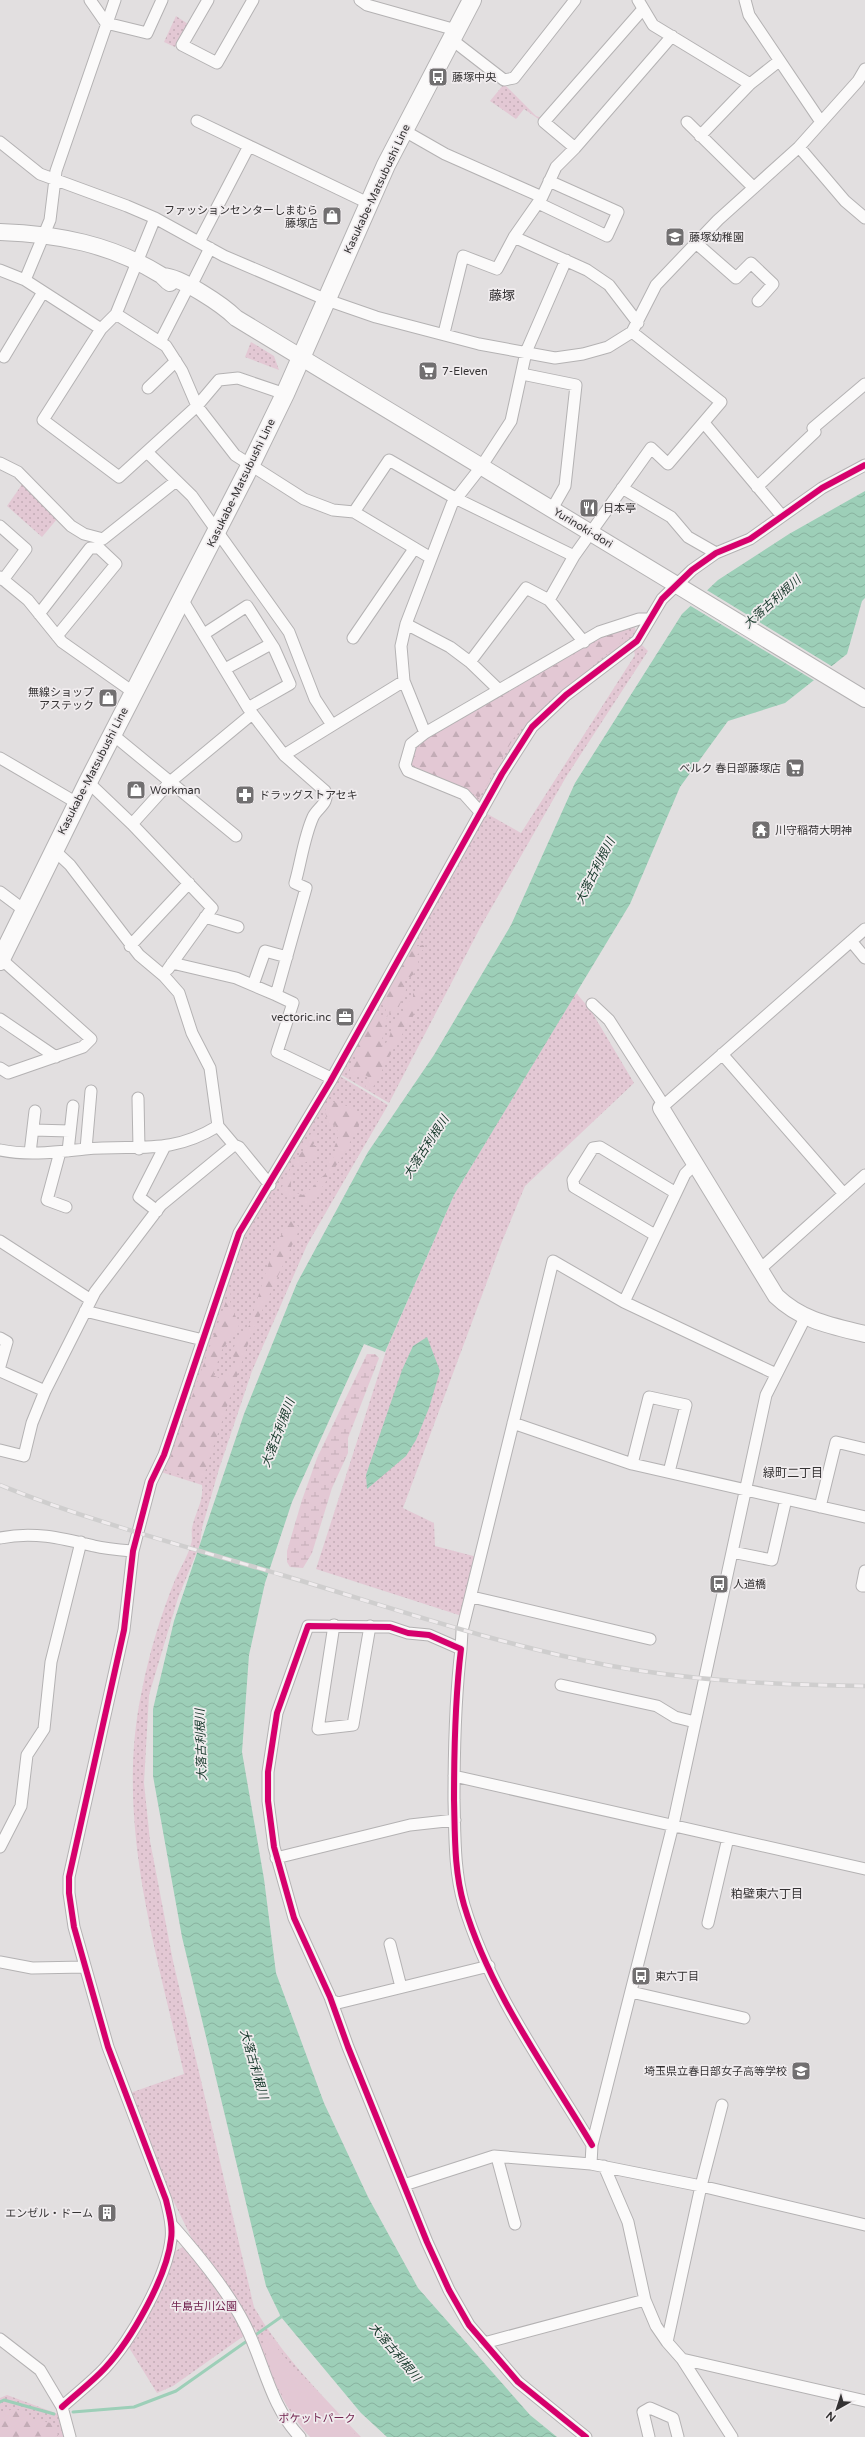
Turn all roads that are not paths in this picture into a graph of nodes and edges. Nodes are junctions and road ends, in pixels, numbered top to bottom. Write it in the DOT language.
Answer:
graph roads {
  1 [pos="90,0"];
  2 [pos="115,0"];
  3 [pos="162,0"];
  4 [pos="208,0"];
  5 [pos="253,0"];
  6 [pos="360,0"];
  7 [pos="472,0"];
  8 [pos="575,0"];
  9 [pos="745,0"];
  10 [pos="640,5"];
  11 [pos="106,23"];
  12 [pos="454,35"];
  13 [pos="672,36"];
  14 [pos="778,61"];
  15 [pos="865,69"];
  16 [pos="862,82"];
  17 [pos="750,84"];
  18 [pos="197,121"];
  19 [pos="687,122"];
  20 [pos="821,122"];
  21 [pos="403,130"];
  22 [pos="700,136"];
  23 [pos="0,142"];
  24 [pos="249,146"];
  25 [pos="799,147"];
  26 [pos="575,148"];
  27 [pos="55,181"];
  28 [pos="549,181"];
  29 [pos="753,187"];
  30 [pos="540,200"];
  31 [pos="368,203"];
  32 [pos="155,218"];
  33 [pos="865,218"];
  34 [pos="6,233"];
  35 [pos="44,234"];
  36 [pos="514,237"];
  37 [pos="199,242"];
  38 [pos="696,243"];
  39 [pos="210,248"];
  40 [pos="566,260"];
  41 [pos="137,262"];
  42 [pos="0,270"];
  43 [pos="25,280"];
  44 [pos="188,290"];
  45 [pos="43,292"];
  46 [pos="327,300"];
  47 [pos="758,301"];
  48 [pos="116,314"];
  49 [pos="638,322"];
  50 [pos="101,329"];
  51 [pos="632,332"];
  52 [pos="444,334"];
  53 [pos="160,342"];
  54 [pos="526,352"];
  55 [pos="4,357"];
  56 [pos="301,358"];
  57 [pos="176,361"];
  58 [pos="522,374"];
  59 [pos="865,384"];
  60 [pos="148,388"];
  61 [pos="285,394"];
  62 [pos="197,406"];
  63 [pos="704,423"];
  64 [pos="147,452"];
  65 [pos="0,463"];
  66 [pos="251,464"];
  67 [pos="865,466"];
  68 [pos="481,467"];
  69 [pos="176,481"];
  70 [pos="757,487"];
  71 [pos="622,488"];
  72 [pos="455,498"];
  73 [pos="552,509"];
  74 [pos="354,512"];
  75 [pos="782,516"];
  76 [pos="0,526"];
  77 [pos="217,532"];
  78 [pos="590,532"];
  79 [pos="414,549"];
  80 [pos="716,553"];
  81 [pos="574,556"];
  82 [pos="431,558"];
  83 [pos="2,578"];
  84 [pos="675,585"];
  85 [pos="182,599"];
  86 [pos="549,600"];
  87 [pos="39,614"];
  88 [pos="650,619"];
  89 [pos="406,624"];
  90 [pos="204,634"];
  91 [pos="57,636"];
  92 [pos="353,638"];
  93 [pos="584,642"];
  94 [pos="271,644"];
  95 [pos="470,662"];
  96 [pos="225,669"];
  97 [pos="404,681"];
  98 [pos="499,690"];
  99 [pos="133,692"];
  100 [pos="865,699"];
  101 [pos="250,711"];
  102 [pos="332,725"];
  103 [pos="425,733"];
  104 [pos="112,734"];
  105 [pos="284,754"];
  106 [pos="0,758"];
  107 [pos="88,782"];
  108 [pos="170,782"];
  109 [pos="77,803"];
  110 [pos="481,813"];
  111 [pos="132,824"];
  112 [pos="236,836"];
  113 [pos="54,850"];
  114 [pos="188,883"];
  115 [pos="0,892"];
  116 [pos="24,910"];
  117 [pos="205,917"];
  118 [pos="238,927"];
  119 [pos="865,929"];
  120 [pos="851,941"];
  121 [pos="130,946"];
  122 [pos="287,957"];
  123 [pos="865,958"];
  124 [pos="0,960"];
  125 [pos="172,963"];
  126 [pos="164,976"];
  127 [pos="253,986"];
  128 [pos="276,995"];
  129 [pos="592,1004"];
  130 [pos="0,1019"];
  131 [pos="722,1054"];
  132 [pos="56,1057"];
  133 [pos="0,1068"];
  134 [pos="331,1078"];
  135 [pos="91,1091"];
  136 [pos="138,1098"];
  137 [pos="73,1106"];
  138 [pos="661,1108"];
  139 [pos="35,1111"];
  140 [pos="218,1126"];
  141 [pos="33,1130"];
  142 [pos="70,1131"];
  143 [pos="234,1145"];
  144 [pos="165,1146"];
  145 [pos="139,1148"];
  146 [pos="86,1149"];
  147 [pos="0,1150"];
  148 [pos="64,1152"];
  149 [pos="30,1153"];
  150 [pos="694,1165"];
  151 [pos="865,1175"];
  152 [pos="270,1185"];
  153 [pos="676,1193"];
  154 [pos="844,1194"];
  155 [pos="66,1207"];
  156 [pos="157,1211"];
  157 [pos="655,1234"];
  158 [pos="0,1241"];
  159 [pos="759,1270"];
  160 [pos="91,1300"];
  161 [pos="624,1302"];
  162 [pos="85,1312"];
  163 [pos="805,1318"];
  164 [pos="865,1334"];
  165 [pos="0,1338"];
  166 [pos="203,1340"];
  167 [pos="0,1366"];
  168 [pos="0,1371"];
  169 [pos="774,1374"];
  170 [pos="45,1391"];
  171 [pos="513,1423"];
  172 [pos="865,1449"];
  173 [pos="0,1450"];
  174 [pos="632,1464"];
  175 [pos="669,1472"];
  176 [pos="746,1490"];
  177 [pos="786,1499"];
  178 [pos="820,1507"];
  179 [pos="865,1517"];
  180 [pos="0,1538"];
  181 [pos="81,1542"];
  182 [pos="133,1551"];
  183 [pos="732,1552"];
  184 [pos="865,1571"];
  185 [pos="865,1586"];
  186 [pos="472,1597"];
  187 [pos="334,1625"];
  188 [pos="370,1626"];
  189 [pos="650,1639"];
  190 [pos="461,1649"];
  191 [pos="561,1685"];
  192 [pos="695,1722"];
  193 [pos="454,1776"];
  194 [pos="455,1820"];
  195 [pos="673,1825"];
  196 [pos="728,1838"];
  197 [pos="0,1847"];
  198 [pos="276,1858"];
  199 [pos="865,1869"];
  200 [pos="708,1923"];
  201 [pos="390,1944"];
  202 [pos="0,1962"];
  203 [pos="489,1966"];
  204 [pos="85,1967"];
  205 [pos="401,1987"];
  206 [pos="631,1992"];
  207 [pos="331,2000"];
  208 [pos="744,2018"];
  209 [pos="722,2105"];
  210 [pos="592,2145"];
  211 [pos="497,2157"];
  212 [pos="591,2164"];
  213 [pos="604,2166"];
  214 [pos="404,2185"];
  215 [pos="701,2186"];
  216 [pos="171,2224"];
  217 [pos="515,2224"];
  218 [pos="865,2225"];
  219 [pos="644,2300"];
  220 [pos="0,2339"];
  221 [pos="666,2342"];
  222 [pos="484,2343"];
  223 [pos="682,2360"];
  224 [pos="865,2401"];
  225 [pos="62,2407"];
  226 [pos="70,2437"];
  227 [pos="300,2437"];
  228 [pos="586,2437"];
  229 [pos="649,2437"];
  230 [pos="678,2437"];
  231 [pos="732,2437"];
  1 -- 11 [label="street"];
  2 -- 11 [label="street"];
  3 -- 11 [label="street"];
  4 -- 5 [label="street"];
  6 -- 12 [label="street"];
  7 -- 12 [label="main road, Kasukabe-Matsubushi Line"];
  8 -- 12 [label="street"];
  9 -- 14 [label="street"];
  10 -- 13 [label="street"];
  10 -- 26 [label="street"];
  11 -- 27 [label="street"];
  12 -- 21 [label="main road, Kasukabe-Matsubushi Line"];
  13 -- 17 [label="street"];
  13 -- 26 [label="street"];
  14 -- 17 [label="street"];
  14 -- 20 [label="street"];
  15 -- 16 [label="street"];
  16 -- 20 [label="street"];
  17 -- 22 [label="street"];
  18 -- 24 [label="street"];
  19 -- 22 [label="street"];
  20 -- 25 [label="street"];
  21 -- 30 [label="street"];
  21 -- 31 [label="main road, Kasukabe-Matsubushi Line"];
  22 -- 29 [label="street"];
  23 -- 27 [label="street"];
  24 -- 31 [label="street"];
  24 -- 37 [label="street"];
  25 -- 29 [label="street"];
  25 -- 33 [label="street"];
  26 -- 28 [label="street"];
  27 -- 32 [label="street"];
  27 -- 35 [label="street"];
  28 -- 30 [label="street"];
  28 -- 30 [label="street"];
  29 -- 38 [label="street"];
  30 -- 36 [label="street"];
  31 -- 46 [label="main road, Kasukabe-Matsubushi Line"];
  32 -- 37 [label="street"];
  32 -- 41 [label="street"];
  34 -- 35 [label="street, Yurinoki-dori"];
  35 -- 41 [label="street, Yurinoki-dori"];
  35 -- 43 [label="street"];
  36 -- 40 [label="street"];
  36 -- 52 [label="street"];
  37 -- 39 [label="street"];
  38 -- 47 [label="street"];
  38 -- 49 [label="street"];
  39 -- 44 [label="street"];
  39 -- 46 [label="street"];
  40 -- 49 [label="street"];
  40 -- 54 [label="street"];
  41 -- 44 [label="street, Yurinoki-dori"];
  41 -- 48 [label="street"];
  42 -- 43 [label="street"];
  43 -- 45 [label="street"];
  44 -- 53 [label="street"];
  44 -- 56 [label="street, Yurinoki-dori"];
  45 -- 50 [label="street"];
  45 -- 55 [label="street"];
  46 -- 52 [label="street"];
  46 -- 56 [label="main road, Kasukabe-Matsubushi Line"];
  48 -- 50 [label="street"];
  48 -- 53 [label="street"];
  49 -- 51 [label="street"];
  50 -- 64 [label="street"];
  51 -- 54 [label="street"];
  51 -- 63 [label="street"];
  52 -- 54 [label="street"];
  53 -- 57 [label="street"];
  54 -- 58 [label="street"];
  56 -- 61 [label="main road, Kasukabe-Matsubushi Line"];
  56 -- 68 [label="street, Yurinoki-dori"];
  57 -- 60 [label="street"];
  57 -- 62 [label="street"];
  58 -- 68 [label="street"];
  58 -- 73 [label="street"];
  59 -- 70 [label="street"];
  61 -- 62 [label="street"];
  61 -- 66 [label="main road, Kasukabe-Matsubushi Line"];
  62 -- 64 [label="street"];
  62 -- 66 [label="street"];
  63 -- 70 [label="street"];
  63 -- 71 [label="street"];
  64 -- 69 [label="street"];
  65 -- 69 [label="street"];
  66 -- 74 [label="street"];
  66 -- 77 [label="main road, Kasukabe-Matsubushi Line"];
  67 -- 75 [label="street"];
  68 -- 72 [label="street"];
  68 -- 73 [label="street, Yurinoki-dori"];
  69 -- 77 [label="street"];
  70 -- 75 [label="street"];
  71 -- 78 [label="street"];
  71 -- 80 [label="street"];
  72 -- 74 [label="street"];
  72 -- 81 [label="street"];
  72 -- 82 [label="street"];
  73 -- 78 [label="street, Yurinoki-dori"];
  74 -- 79 [label="street"];
  75 -- 80 [label="street"];
  76 -- 83 [label="street"];
  77 -- 85 [label="main road, Kasukabe-Matsubushi Line"];
  77 -- 102 [label="street"];
  78 -- 81 [label="street"];
  78 -- 84 [label="street, Yurinoki-dori"];
  79 -- 82 [label="street"];
  79 -- 92 [label="street"];
  80 -- 84 [label="street"];
  81 -- 86 [label="street"];
  82 -- 89 [label="street"];
  83 -- 87 [label="street"];
  84 -- 88 [label="street"];
  84 -- 100 [label="street, Yurinoki-dori"];
  85 -- 90 [label="street"];
  85 -- 99 [label="main road, Kasukabe-Matsubushi Line"];
  86 -- 93 [label="street"];
  86 -- 95 [label="street"];
  87 -- 91 [label="street"];
  87 -- 91 [label="street"];
  88 -- 93 [label="street"];
  88 -- 110 [label="street"];
  89 -- 95 [label="street"];
  89 -- 97 [label="street"];
  90 -- 94 [label="street"];
  90 -- 96 [label="street"];
  91 -- 99 [label="street"];
  93 -- 98 [label="street"];
  94 -- 96 [label="street"];
  94 -- 101 [label="street"];
  95 -- 98 [label="street"];
  96 -- 101 [label="street"];
  97 -- 102 [label="street"];
  97 -- 103 [label="street"];
  98 -- 103 [label="street"];
  99 -- 104 [label="main road, Kasukabe-Matsubushi Line"];
  101 -- 105 [label="street"];
  101 -- 108 [label="street"];
  102 -- 105 [label="street"];
  103 -- 110 [label="street"];
  104 -- 107 [label="main road, Kasukabe-Matsubushi Line"];
  104 -- 108 [label="street"];
  105 -- 122 [label="street"];
  106 -- 109 [label="street"];
  107 -- 109 [label="main road, Kasukabe-Matsubushi Line"];
  107 -- 111 [label="street"];
  108 -- 111 [label="street"];
  108 -- 112 [label="street"];
  109 -- 113 [label="main road, Kasukabe-Matsubushi Line"];
  110 -- 134 [label="street"];
  111 -- 114 [label="street"];
  113 -- 116 [label="main road, Kasukabe-Matsubushi Line"];
  113 -- 121 [label="street"];
  114 -- 117 [label="street"];
  114 -- 121 [label="street"];
  115 -- 116 [label="street"];
  116 -- 124 [label="main road, Kasukabe-Matsubushi Line"];
  117 -- 118 [label="street"];
  117 -- 125 [label="street"];
  119 -- 120 [label="street"];
  120 -- 123 [label="street"];
  120 -- 131 [label="street"];
  121 -- 126 [label="street"];
  122 -- 127 [label="street"];
  122 -- 128 [label="street"];
  124 -- 132 [label="street"];
  125 -- 126 [label="street"];
  125 -- 127 [label="street"];
  126 -- 140 [label="street"];
  127 -- 128 [label="street"];
  128 -- 134 [label="street"];
  129 -- 138 [label="street"];
  130 -- 132 [label="street"];
  131 -- 138 [label="street"];
  131 -- 154 [label="street"];
  132 -- 133 [label="street"];
  134 -- 152 [label="street"];
  135 -- 146 [label="street"];
  136 -- 145 [label="street"];
  137 -- 142 [label="street"];
  138 -- 150 [label="street"];
  139 -- 141 [label="street"];
  140 -- 143 [label="street"];
  140 -- 144 [label="street"];
  141 -- 142 [label="street"];
  141 -- 149 [label="street"];
  142 -- 148 [label="street"];
  143 -- 152 [label="street"];
  143 -- 156 [label="street"];
  144 -- 145 [label="street"];
  144 -- 156 [label="street"];
  145 -- 146 [label="street"];
  146 -- 148 [label="street"];
  147 -- 149 [label="street"];
  148 -- 149 [label="street"];
  148 -- 155 [label="street"];
  150 -- 153 [label="street"];
  150 -- 159 [label="street"];
  151 -- 154 [label="street"];
  152 -- 166 [label="street"];
  153 -- 157 [label="street"];
  153 -- 157 [label="street"];
  154 -- 159 [label="street"];
  156 -- 160 [label="street"];
  157 -- 161 [label="street"];
  158 -- 160 [label="street"];
  159 -- 163 [label="street"];
  160 -- 162 [label="street"];
  161 -- 169 [label="street"];
  161 -- 171 [label="street"];
  162 -- 166 [label="street"];
  162 -- 170 [label="street"];
  163 -- 164 [label="street"];
  163 -- 169 [label="street"];
  165 -- 167 [label="street"];
  166 -- 182 [label="street"];
  168 -- 170 [label="street"];
  169 -- 176 [label="street"];
  170 -- 173 [label="street"];
  171 -- 174 [label="street"];
  171 -- 186 [label="street"];
  172 -- 178 [label="street"];
  174 -- 175 [label="street"];
  174 -- 175 [label="street"];
  175 -- 176 [label="street"];
  176 -- 177 [label="street"];
  176 -- 183 [label="street"];
  177 -- 178 [label="street"];
  177 -- 183 [label="street"];
  178 -- 179 [label="street"];
  180 -- 181 [label="street"];
  181 -- 182 [label="street"];
  181 -- 197 [label="street"];
  182 -- 204 [label="street"];
  183 -- 192 [label="street"];
  184 -- 185 [label="street"];
  186 -- 189 [label="street"];
  186 -- 190 [label="street"];
  187 -- 188 [label="street"];
  187 -- 188 [label="street"];
  187 -- 198 [label="street"];
  188 -- 190 [label="street"];
  190 -- 193 [label="street"];
  191 -- 192 [label="street"];
  192 -- 195 [label="street"];
  193 -- 194 [label="street"];
  193 -- 195 [label="street"];
  194 -- 198 [label="street"];
  194 -- 203 [label="street"];
  195 -- 196 [label="street"];
  195 -- 206 [label="street"];
  196 -- 199 [label="street"];
  196 -- 200 [label="street"];
  198 -- 207 [label="street"];
  201 -- 205 [label="street"];
  202 -- 204 [label="street"];
  203 -- 205 [label="street"];
  203 -- 210 [label="street"];
  204 -- 216 [label="street"];
  205 -- 207 [label="street"];
  206 -- 208 [label="street"];
  206 -- 210 [label="street"];
  207 -- 214 [label="street"];
  209 -- 215 [label="street"];
  210 -- 212 [label="street"];
  211 -- 212 [label="street"];
  211 -- 214 [label="street"];
  211 -- 217 [label="street"];
  212 -- 213 [label="street"];
  213 -- 215 [label="street"];
  213 -- 219 [label="street"];
  214 -- 222 [label="street"];
  215 -- 218 [label="street"];
  215 -- 221 [label="street"];
  216 -- 225 [label="street"];
  216 -- 227 [label="street"];
  219 -- 221 [label="street"];
  219 -- 222 [label="street"];
  220 -- 225 [label="street"];
  221 -- 223 [label="street"];
  222 -- 228 [label="street"];
  223 -- 224 [label="street"];
  223 -- 231 [label="street"];
  225 -- 226 [label="street"];
  229 -- 230 [label="street"];
}
